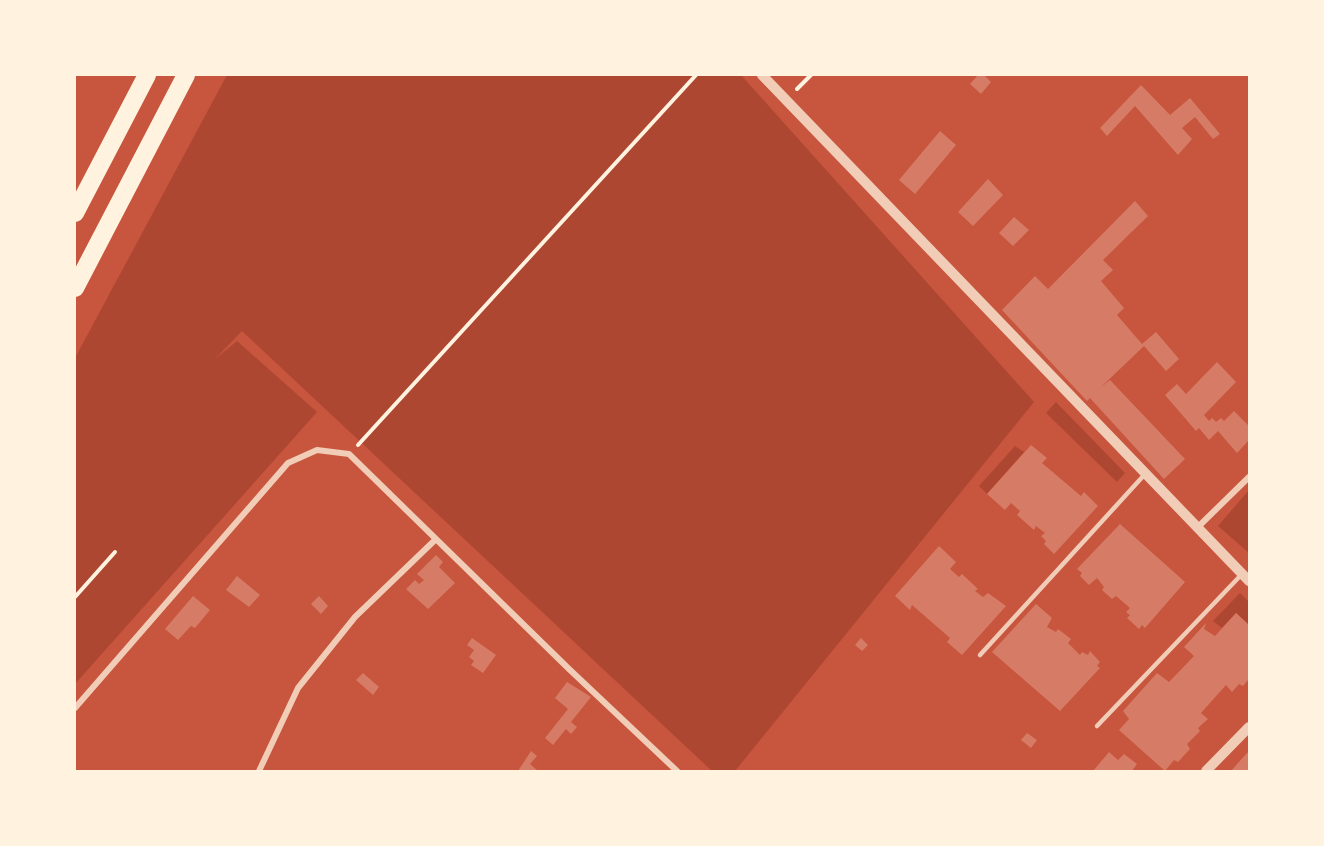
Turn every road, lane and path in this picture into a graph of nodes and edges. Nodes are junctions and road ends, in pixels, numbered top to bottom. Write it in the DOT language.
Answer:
graph roads {
  1 [pos="147,75"];
  2 [pos="186,75"];
  3 [pos="696,75"];
  4 [pos="762,75"];
  5 [pos="75,213"];
  6 [pos="75,288"];
  7 [pos="349,454"];
  8 [pos="1146,473"];
  9 [pos="1249,477"];
  10 [pos="1198,527"];
  11 [pos="436,539"];
  12 [pos="115,552"];
  13 [pos="1246,577"];
  14 [pos="75,597"];
  15 [pos="980,656"];
  16 [pos="75,708"];
  17 [pos="1097,726"];
  18 [pos="1249,727"];
  19 [pos="259,771"];
  20 [pos="677,771"];
  21 [pos="1206,771"];
  1 -- 5 [label="highway"];
  2 -- 6 [label="highway"];
  3 -- 7 [label="path"];
  4 -- 8 [label="street"];
  7 -- 11 [label="street"];
  7 -- 16 [label="street"];
  8 -- 10 [label="street"];
  8 -- 15 [label="lane"];
  9 -- 10 [label="street"];
  10 -- 13 [label="street"];
  11 -- 19 [label="street"];
  11 -- 20 [label="street"];
  12 -- 14 [label="path"];
  13 -- 17 [label="lane"];
  18 -- 21 [label="street"];
}
